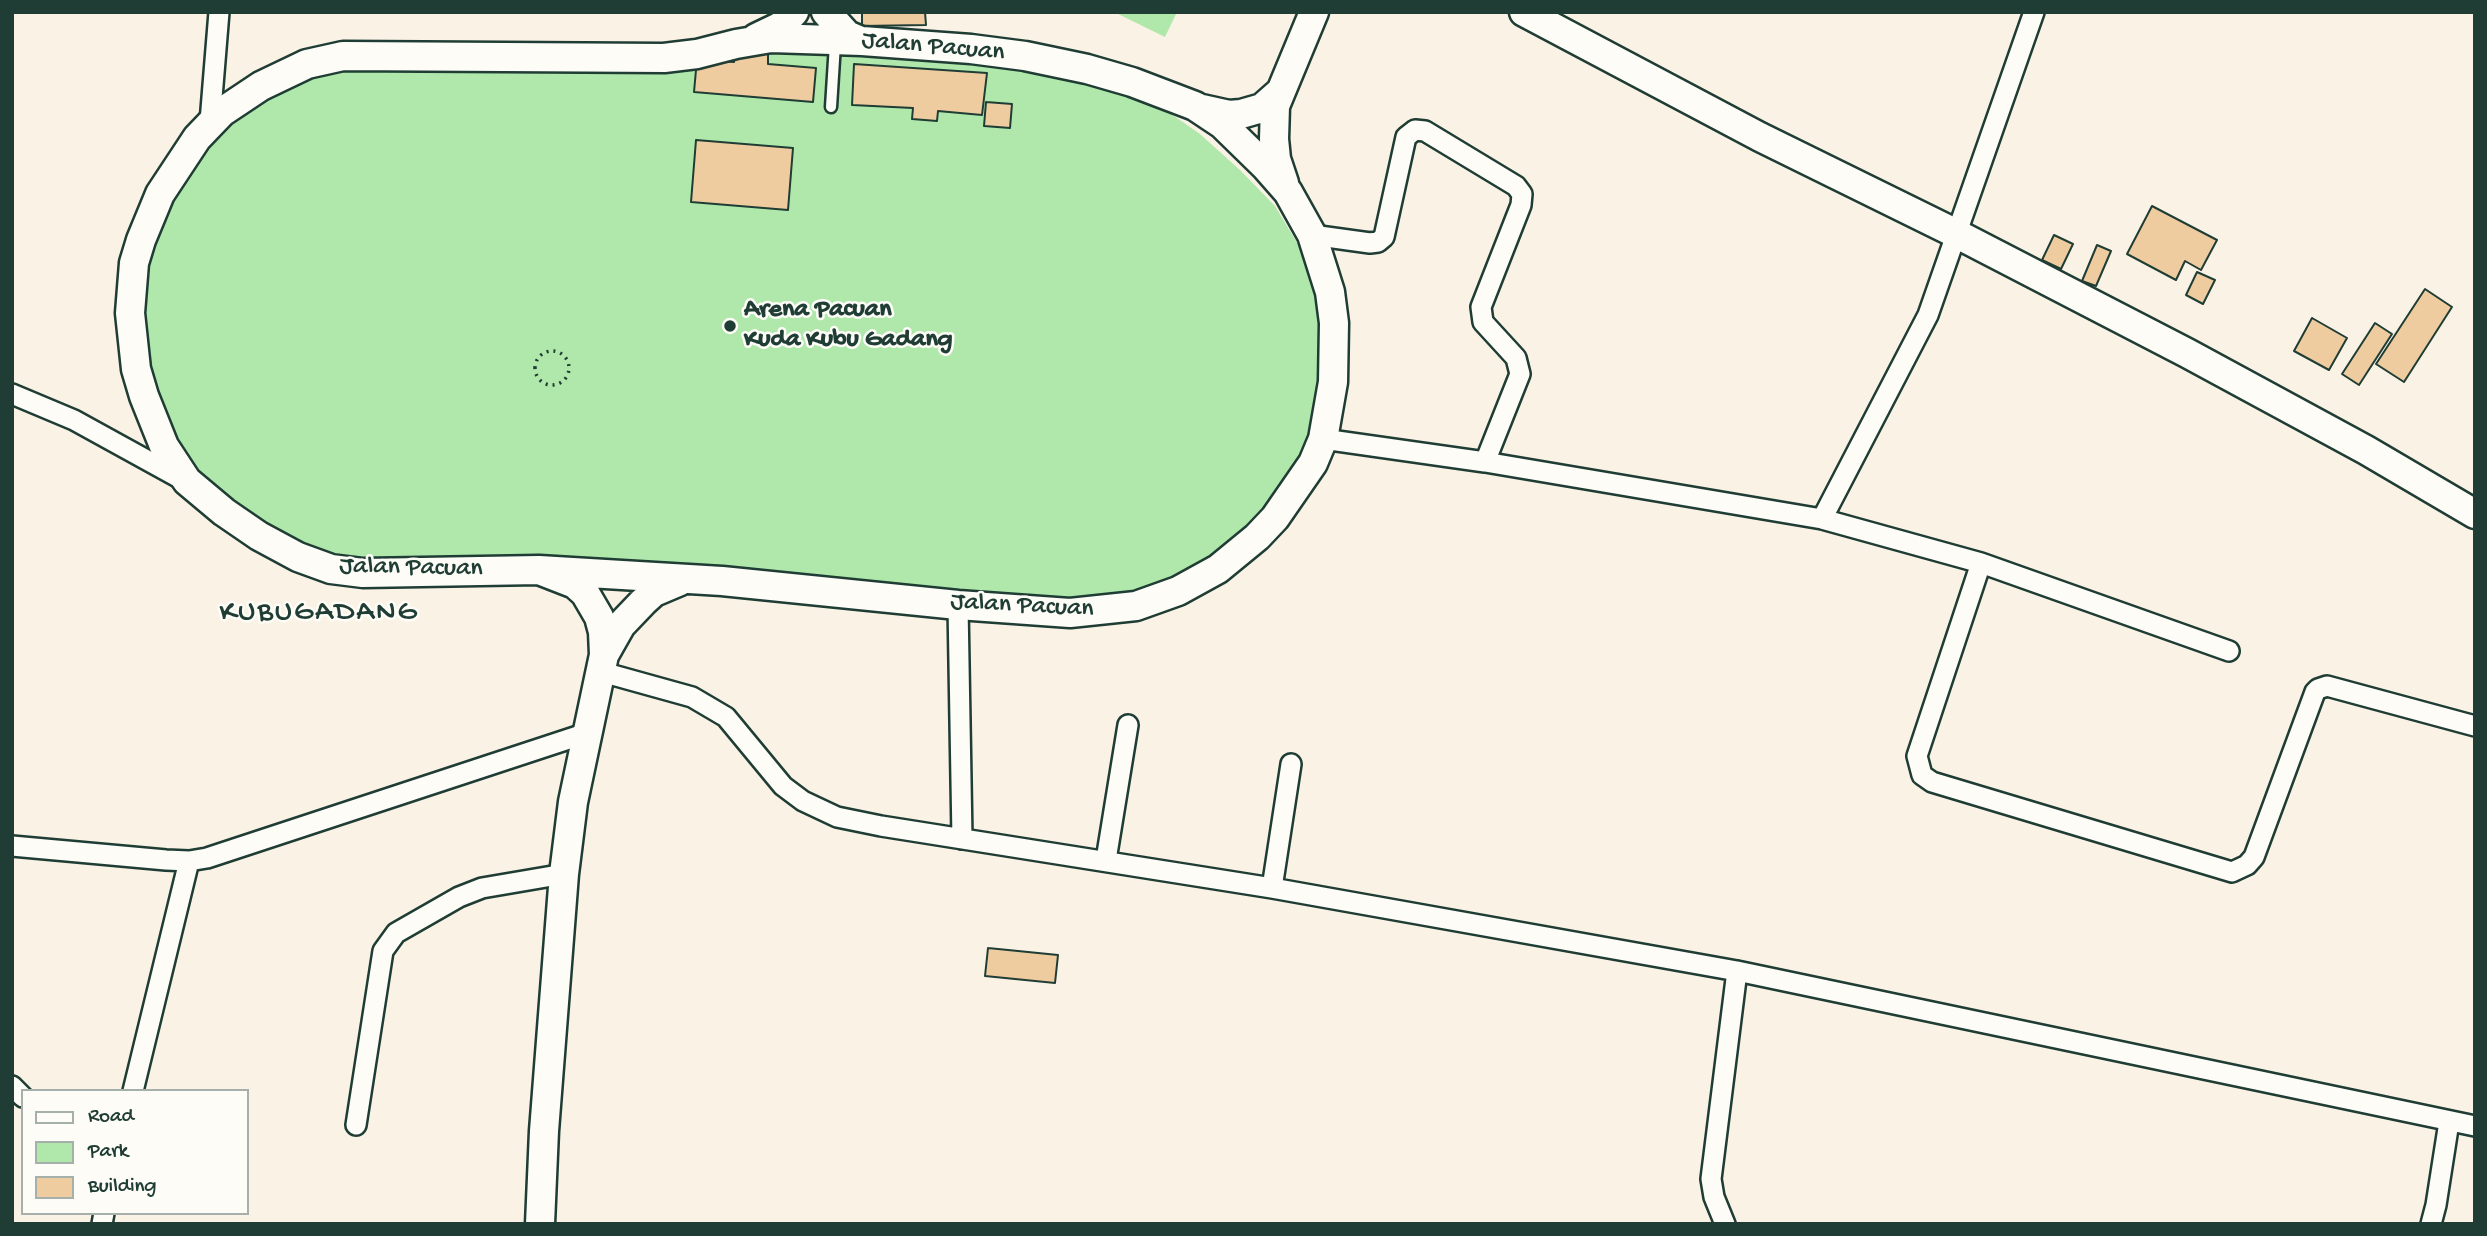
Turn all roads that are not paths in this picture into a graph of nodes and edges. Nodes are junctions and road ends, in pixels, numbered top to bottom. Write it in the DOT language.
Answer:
graph roads {
  1 [pos="219,12"];
  2 [pos="794,12"];
  3 [pos="826,12"];
  4 [pos="1314,12"];
  5 [pos="1524,12"];
  6 [pos="2034,12"];
  7 [pos="849,40"];
  8 [pos="736,44"];
  9 [pos="1279,93"];
  10 [pos="1195,106"];
  11 [pos="831,107"];
  12 [pos="210,122"];
  13 [pos="1287,192"];
  14 [pos="1955,233"];
  15 [pos="1312,235"];
  16 [pos="12,394"];
  17 [pos="1323,439"];
  18 [pos="1485,461"];
  19 [pos="187,481"];
  20 [pos="2475,514"];
  21 [pos="1822,519"];
  22 [pos="1981,563"];
  23 [pos="539,570"];
  24 [pos="682,580"];
  25 [pos="957,605"];
  26 [pos="2229,651"];
  27 [pos="603,664"];
  28 [pos="1128,725"];
  29 [pos="2475,726"];
  30 [pos="590,732"];
  31 [pos="1291,764"];
  32 [pos="962,839"];
  33 [pos="12,846"];
  34 [pos="189,860"];
  35 [pos="1106,860"];
  36 [pos="565,874"];
  37 [pos="1272,888"];
  38 [pos="1737,971"];
  39 [pos="133,1089"];
  40 [pos="2449,1122"];
  41 [pos="356,1125"];
  42 [pos="2475,1126"];
  43 [pos="540,1224"];
  44 [pos="1725,1224"];
  45 [pos="2431,1224"];
  1 -- 12 [label="street"];
  2 -- 8 [label="street"];
  3 -- 7 [label="street"];
  4 -- 9 [label="street"];
  5 -- 14 [label="street"];
  6 -- 14 [label="street"];
  7 -- 8 [label="street, Jalan Pacuan"];
  7 -- 10 [label="street, Jalan Pacuan"];
  7 -- 11 [label="lane"];
  8 -- 12 [label="street, Jalan Pacuan"];
  9 -- 10 [label="street"];
  9 -- 13 [label="street"];
  10 -- 13 [label="street, Jalan Pacuan"];
  12 -- 19 [label="street, Jalan Pacuan"];
  13 -- 15 [label="street, Jalan Pacuan"];
  14 -- 20 [label="street"];
  14 -- 21 [label="street"];
  15 -- 17 [label="street, Jalan Pacuan"];
  15 -- 18 [label="street"];
  16 -- 19 [label="street"];
  17 -- 18 [label="street"];
  17 -- 25 [label="street, Jalan Pacuan"];
  18 -- 21 [label="street"];
  19 -- 23 [label="street, Jalan Pacuan"];
  21 -- 22 [label="street"];
  22 -- 26 [label="street"];
  22 -- 29 [label="street"];
  23 -- 24 [label="street, Jalan Pacuan"];
  23 -- 27 [label="street"];
  24 -- 25 [label="street, Jalan Pacuan"];
  24 -- 27 [label="street"];
  25 -- 32 [label="street"];
  27 -- 30 [label="street"];
  27 -- 32 [label="street"];
  28 -- 35 [label="street"];
  30 -- 34 [label="street"];
  30 -- 36 [label="street"];
  31 -- 37 [label="street"];
  32 -- 35 [label="street"];
  33 -- 34 [label="street"];
  34 -- 39 [label="street"];
  35 -- 37 [label="street"];
  36 -- 41 [label="street"];
  36 -- 43 [label="street"];
  37 -- 38 [label="street"];
  38 -- 40 [label="street"];
  38 -- 44 [label="street"];
  40 -- 42 [label="street"];
  40 -- 45 [label="street"];
}
